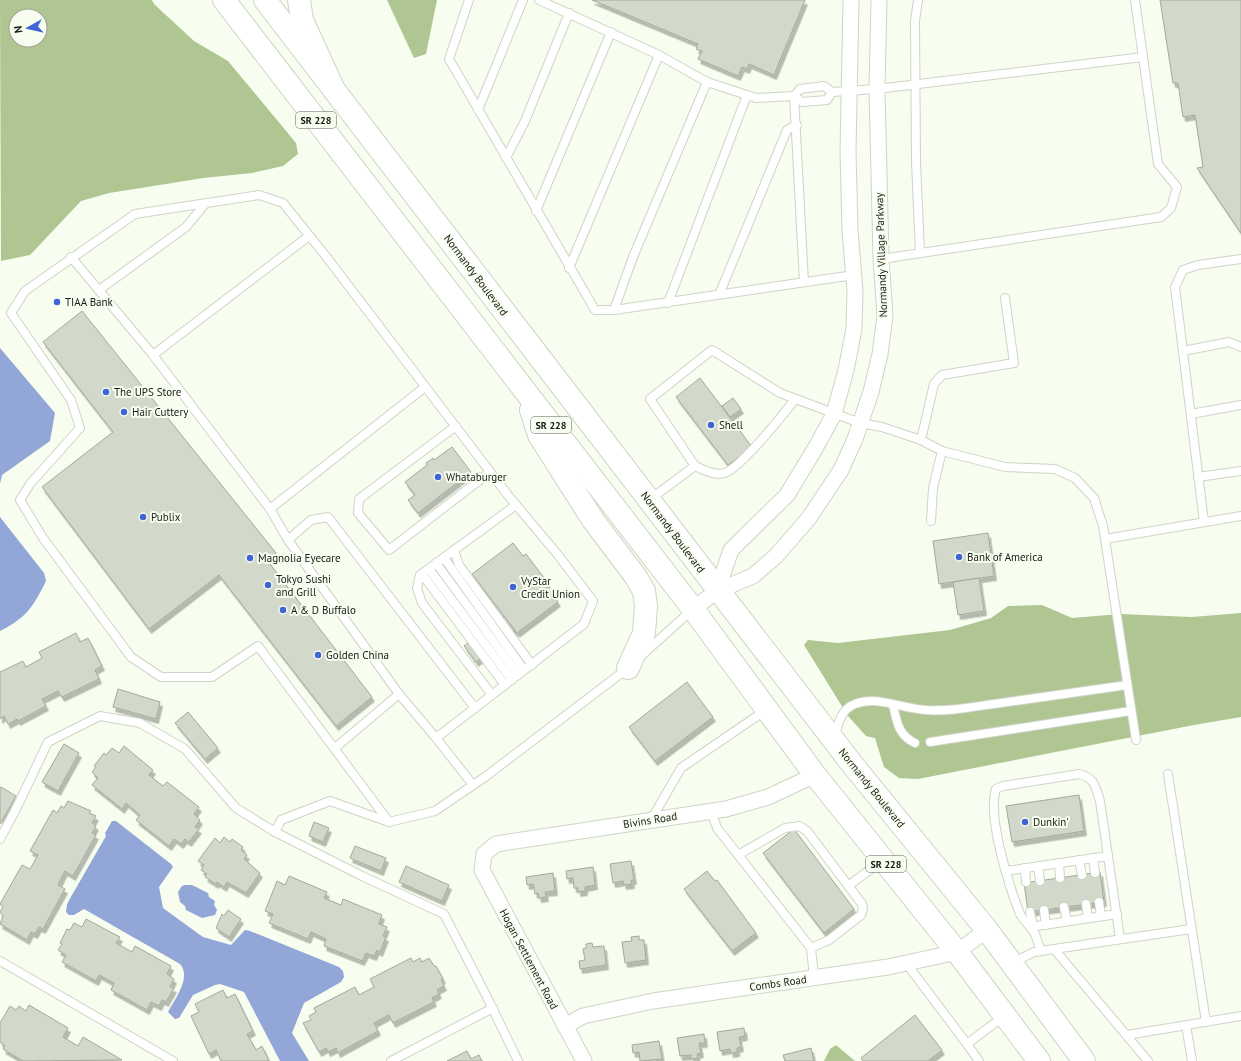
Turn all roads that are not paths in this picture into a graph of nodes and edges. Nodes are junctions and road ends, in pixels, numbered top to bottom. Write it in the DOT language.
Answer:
graph roads {
  1 [pos="224,0"];
  2 [pos="265,0"];
  3 [pos="299,0"];
  4 [pos="470,0"];
  5 [pos="523,0"];
  6 [pos="539,0"];
  7 [pos="851,0"];
  8 [pos="879,0"];
  9 [pos="918,0"];
  10 [pos="1136,0"];
  11 [pos="569,13"];
  12 [pos="611,32"];
  13 [pos="659,55"];
  14 [pos="1143,57"];
  15 [pos="707,82"];
  16 [pos="915,85"];
  17 [pos="877,89"];
  18 [pos="334,90"];
  19 [pos="849,91"];
  20 [pos="832,92"];
  21 [pos="747,95"];
  22 [pos="794,96"];
  23 [pos="478,110"];
  24 [pos="797,125"];
  25 [pos="506,158"];
  26 [pos="205,204"];
  27 [pos="536,211"];
  28 [pos="434,221"];
  29 [pos="309,236"];
  30 [pos="409,240"];
  31 [pos="920,253"];
  32 [pos="71,257"];
  33 [pos="881,259"];
  34 [pos="1241,259"];
  35 [pos="569,268"];
  36 [pos="854,275"];
  37 [pos="804,282"];
  38 [pos="99,290"];
  39 [pos="719,295"];
  40 [pos="1005,298"];
  41 [pos="668,302"];
  42 [pos="614,310"];
  43 [pos="1241,347"];
  44 [pos="1183,351"];
  45 [pos="153,355"];
  46 [pos="425,387"];
  47 [pos="525,391"];
  48 [pos="796,399"];
  49 [pos="1241,405"];
  50 [pos="834,414"];
  51 [pos="1191,414"];
  52 [pos="860,423"];
  53 [pos="456,426"];
  54 [pos="921,440"];
  55 [pos="942,451"];
  56 [pos="695,466"];
  57 [pos="1241,471"];
  58 [pos="490,472"];
  59 [pos="1198,477"];
  60 [pos="648,500"];
  61 [pos="516,505"];
  62 [pos="270,509"];
  63 [pos="1241,516"];
  64 [pos="931,521"];
  65 [pos="1204,522"];
  66 [pos="1105,539"];
  67 [pos="288,540"];
  68 [pos="454,550"];
  69 [pos="444,558"];
  70 [pos="433,566"];
  71 [pos="422,574"];
  72 [pos="717,591"];
  73 [pos="693,609"];
  74 [pos="532,665"];
  75 [pos="628,668"];
  76 [pos="515,678"];
  77 [pos="1127,685"];
  78 [pos="398,694"];
  79 [pos="492,695"];
  80 [pos="893,705"];
  81 [pos="475,708"];
  82 [pos="766,709"];
  83 [pos="1131,711"];
  84 [pos="436,738"];
  85 [pos="1136,740"];
  86 [pos="834,741"];
  87 [pos="930,742"];
  88 [pos="915,743"];
  89 [pos="335,748"];
  90 [pos="1168,774"];
  91 [pos="815,775"];
  92 [pos="473,785"];
  93 [pos="712,811"];
  94 [pos="651,820"];
  95 [pos="389,822"];
  96 [pos="275,832"];
  97 [pos="0,839"];
  98 [pos="484,854"];
  99 [pos="738,855"];
  100 [pos="1108,856"];
  101 [pos="1093,858"];
  102 [pos="883,860"];
  103 [pos="1079,860"];
  104 [pos="1058,863"];
  105 [pos="1038,866"];
  106 [pos="1025,868"];
  107 [pos="1006,871"];
  108 [pos="1095,873"];
  109 [pos="1082,875"];
  110 [pos="1060,878"];
  111 [pos="1040,881"];
  112 [pos="1026,882"];
  113 [pos="848,886"];
  114 [pos="1099,902"];
  115 [pos="1086,904"];
  116 [pos="1064,907"];
  117 [pos="1044,910"];
  118 [pos="1030,912"];
  119 [pos="1116,914"];
  120 [pos="1101,916"];
  121 [pos="1088,918"];
  122 [pos="1067,921"];
  123 [pos="1046,925"];
  124 [pos="1031,927"];
  125 [pos="1191,928"];
  126 [pos="987,930"];
  127 [pos="1120,939"];
  128 [pos="811,948"];
  129 [pos="1054,949"];
  130 [pos="1041,951"];
  131 [pos="957,952"];
  132 [pos="0,961"];
  133 [pos="906,963"];
  134 [pos="1012,963"];
  135 [pos="814,978"];
  136 [pos="493,1008"];
  137 [pos="1005,1016"];
  138 [pos="1241,1016"];
  139 [pos="1206,1022"];
  140 [pos="565,1026"];
  141 [pos="1186,1026"];
  142 [pos="1127,1035"];
  143 [pos="967,1044"];
  144 [pos="173,1061"];
  145 [pos="391,1061"];
  146 [pos="518,1061"];
  147 [pos="584,1061"];
  148 [pos="979,1061"];
  149 [pos="1039,1061"];
  150 [pos="1084,1061"];
  151 [pos="1148,1061"];
  152 [pos="1192,1061"];
  1 -- 30 [label="main road, SR 228"];
  2 -- 18 [label="main road, Normandy Boulevard / SR 228"];
  3 -- 18 [label="main road"];
  4 -- 23 [label="lane"];
  5 -- 23 [label="lane"];
  6 -- 11 [label="lane"];
  7 -- 19 [label="street"];
  8 -- 17 [label="street, Normandy Village Parkway"];
  9 -- 16 [label="lane"];
  10 -- 14 [label="lane"];
  11 -- 12 [label="lane"];
  11 -- 25 [label="lane"];
  12 -- 13 [label="lane"];
  12 -- 27 [label="lane"];
  13 -- 15 [label="lane"];
  13 -- 35 [label="lane"];
  14 -- 16 [label="lane"];
  14 -- 31 [label="lane"];
  15 -- 21 [label="lane"];
  15 -- 42 [label="lane"];
  16 -- 17 [label="lane"];
  16 -- 31 [label="lane"];
  17 -- 19 [label="lane"];
  17 -- 33 [label="street, Normandy Village Parkway"];
  18 -- 28 [label="main road, Normandy Boulevard / SR 228"];
  19 -- 20 [label="lane"];
  19 -- 36 [label="street"];
  20 -- 22 [label="lane"];
  20 -- 22 [label="lane"];
  21 -- 22 [label="lane"];
  21 -- 41 [label="lane"];
  22 -- 24 [label="lane"];
  23 -- 25 [label="lane"];
  24 -- 37 [label="lane"];
  24 -- 39 [label="lane"];
  25 -- 27 [label="lane"];
  26 -- 29 [label="lane"];
  26 -- 32 [label="lane"];
  26 -- 38 [label="lane"];
  27 -- 35 [label="lane"];
  28 -- 30 [label="main road"];
  28 -- 60 [label="main road, Normandy Boulevard / SR 228"];
  29 -- 45 [label="lane"];
  29 -- 46 [label="lane"];
  30 -- 47 [label="main road, SR 228"];
  31 -- 33 [label="lane"];
  32 -- 38 [label="lane"];
  32 -- 89 [label="lane"];
  33 -- 52 [label="street, Normandy Village Parkway"];
  34 -- 44 [label="lane"];
  35 -- 42 [label="lane"];
  36 -- 37 [label="lane"];
  36 -- 50 [label="street"];
  37 -- 39 [label="lane"];
  38 -- 45 [label="lane"];
  39 -- 41 [label="lane"];
  40 -- 54 [label="lane"];
  41 -- 42 [label="lane"];
  43 -- 44 [label="lane"];
  44 -- 51 [label="lane"];
  45 -- 62 [label="lane"];
  46 -- 53 [label="lane"];
  46 -- 62 [label="lane"];
  47 -- 73 [label="main road, SR 228"];
  47 -- 75 [label="main road"];
  48 -- 50 [label="lane"];
  48 -- 56 [label="lane"];
  48 -- 56 [label="lane"];
  49 -- 51 [label="lane"];
  50 -- 52 [label="lane"];
  50 -- 72 [label="street"];
  51 -- 59 [label="lane"];
  52 -- 54 [label="lane"];
  52 -- 72 [label="street, Normandy Village Parkway"];
  53 -- 58 [label="lane"];
  53 -- 58 [label="lane"];
  54 -- 55 [label="lane"];
  55 -- 64 [label="lane"];
  55 -- 66 [label="lane"];
  56 -- 60 [label="lane"];
  57 -- 59 [label="lane"];
  58 -- 61 [label="lane"];
  59 -- 65 [label="lane"];
  60 -- 72 [label="main road, Normandy Boulevard / SR 228"];
  61 -- 68 [label="lane"];
  61 -- 74 [label="lane"];
  62 -- 67 [label="lane"];
  63 -- 65 [label="lane"];
  65 -- 66 [label="lane"];
  66 -- 77 [label="lane"];
  67 -- 78 [label="lane"];
  67 -- 81 [label="lane"];
  68 -- 69 [label="lane"];
  68 -- 74 [label="lane"];
  69 -- 70 [label="lane"];
  69 -- 76 [label="lane"];
  70 -- 71 [label="lane"];
  70 -- 76 [label="lane"];
  71 -- 76 [label="lane"];
  71 -- 79 [label="lane"];
  72 -- 73 [label="street, Normandy Village Parkway"];
  72 -- 86 [label="main road, Normandy Boulevard / SR 228"];
  73 -- 75 [label="lane"];
  73 -- 82 [label="main road, SR 228"];
  74 -- 76 [label="lane"];
  75 -- 92 [label="lane"];
  76 -- 79 [label="lane"];
  77 -- 80 [label="lane"];
  77 -- 83 [label="lane"];
  78 -- 84 [label="lane"];
  78 -- 89 [label="lane"];
  79 -- 81 [label="lane"];
  80 -- 86 [label="lane"];
  80 -- 88 [label="lane"];
  81 -- 84 [label="lane"];
  82 -- 91 [label="main road, SR 228"];
  82 -- 94 [label="lane"];
  83 -- 85 [label="lane"];
  83 -- 87 [label="lane"];
  84 -- 92 [label="lane"];
  86 -- 126 [label="main road, Normandy Boulevard / SR 228"];
  89 -- 95 [label="lane"];
  90 -- 125 [label="lane"];
  91 -- 93 [label="street, Bivins Road"];
  91 -- 102 [label="main road, SR 228"];
  92 -- 95 [label="lane"];
  93 -- 94 [label="street, Bivins Road"];
  93 -- 99 [label="lane"];
  94 -- 98 [label="street, Bivins Road"];
  95 -- 96 [label="lane"];
  96 -- 97 [label="lane"];
  96 -- 136 [label="lane"];
  98 -- 140 [label="street, Hogan Settlement Road"];
  99 -- 113 [label="lane"];
  99 -- 128 [label="lane"];
  100 -- 101 [label="lane"];
  100 -- 107 [label="lane"];
  100 -- 119 [label="lane"];
  101 -- 103 [label="lane"];
  101 -- 108 [label="lane"];
  102 -- 113 [label="lane"];
  102 -- 131 [label="main road, SR 228"];
  103 -- 104 [label="lane"];
  103 -- 109 [label="lane"];
  104 -- 105 [label="lane"];
  104 -- 110 [label="lane"];
  105 -- 106 [label="lane"];
  105 -- 111 [label="lane"];
  106 -- 107 [label="lane"];
  106 -- 112 [label="lane"];
  107 -- 124 [label="lane"];
  113 -- 128 [label="lane"];
  114 -- 120 [label="lane"];
  115 -- 121 [label="lane"];
  116 -- 122 [label="lane"];
  117 -- 123 [label="lane"];
  118 -- 124 [label="lane"];
  119 -- 120 [label="lane"];
  119 -- 127 [label="lane"];
  120 -- 121 [label="lane"];
  121 -- 122 [label="lane"];
  122 -- 123 [label="lane"];
  123 -- 124 [label="lane"];
  124 -- 130 [label="lane"];
  125 -- 127 [label="lane"];
  125 -- 139 [label="lane"];
  126 -- 131 [label="street, Combs Road"];
  126 -- 134 [label="main road, Normandy Boulevard / SR 228"];
  127 -- 129 [label="lane"];
  128 -- 135 [label="lane"];
  129 -- 130 [label="lane"];
  129 -- 142 [label="lane"];
  130 -- 134 [label="lane"];
  131 -- 133 [label="street, Combs Road"];
  131 -- 137 [label="main road, SR 228"];
  132 -- 144 [label="lane"];
  133 -- 135 [label="street, Combs Road"];
  133 -- 143 [label="lane"];
  134 -- 150 [label="main road, Normandy Boulevard / SR 228"];
  135 -- 140 [label="street, Combs Road"];
  136 -- 145 [label="lane"];
  136 -- 146 [label="lane"];
  137 -- 143 [label="lane"];
  137 -- 149 [label="main road, SR 228"];
  138 -- 139 [label="lane"];
  139 -- 141 [label="lane"];
  140 -- 147 [label="street, Hogan Settlement Road"];
  141 -- 142 [label="lane"];
  141 -- 152 [label="lane"];
  142 -- 151 [label="lane"];
  143 -- 148 [label="lane"];
}
